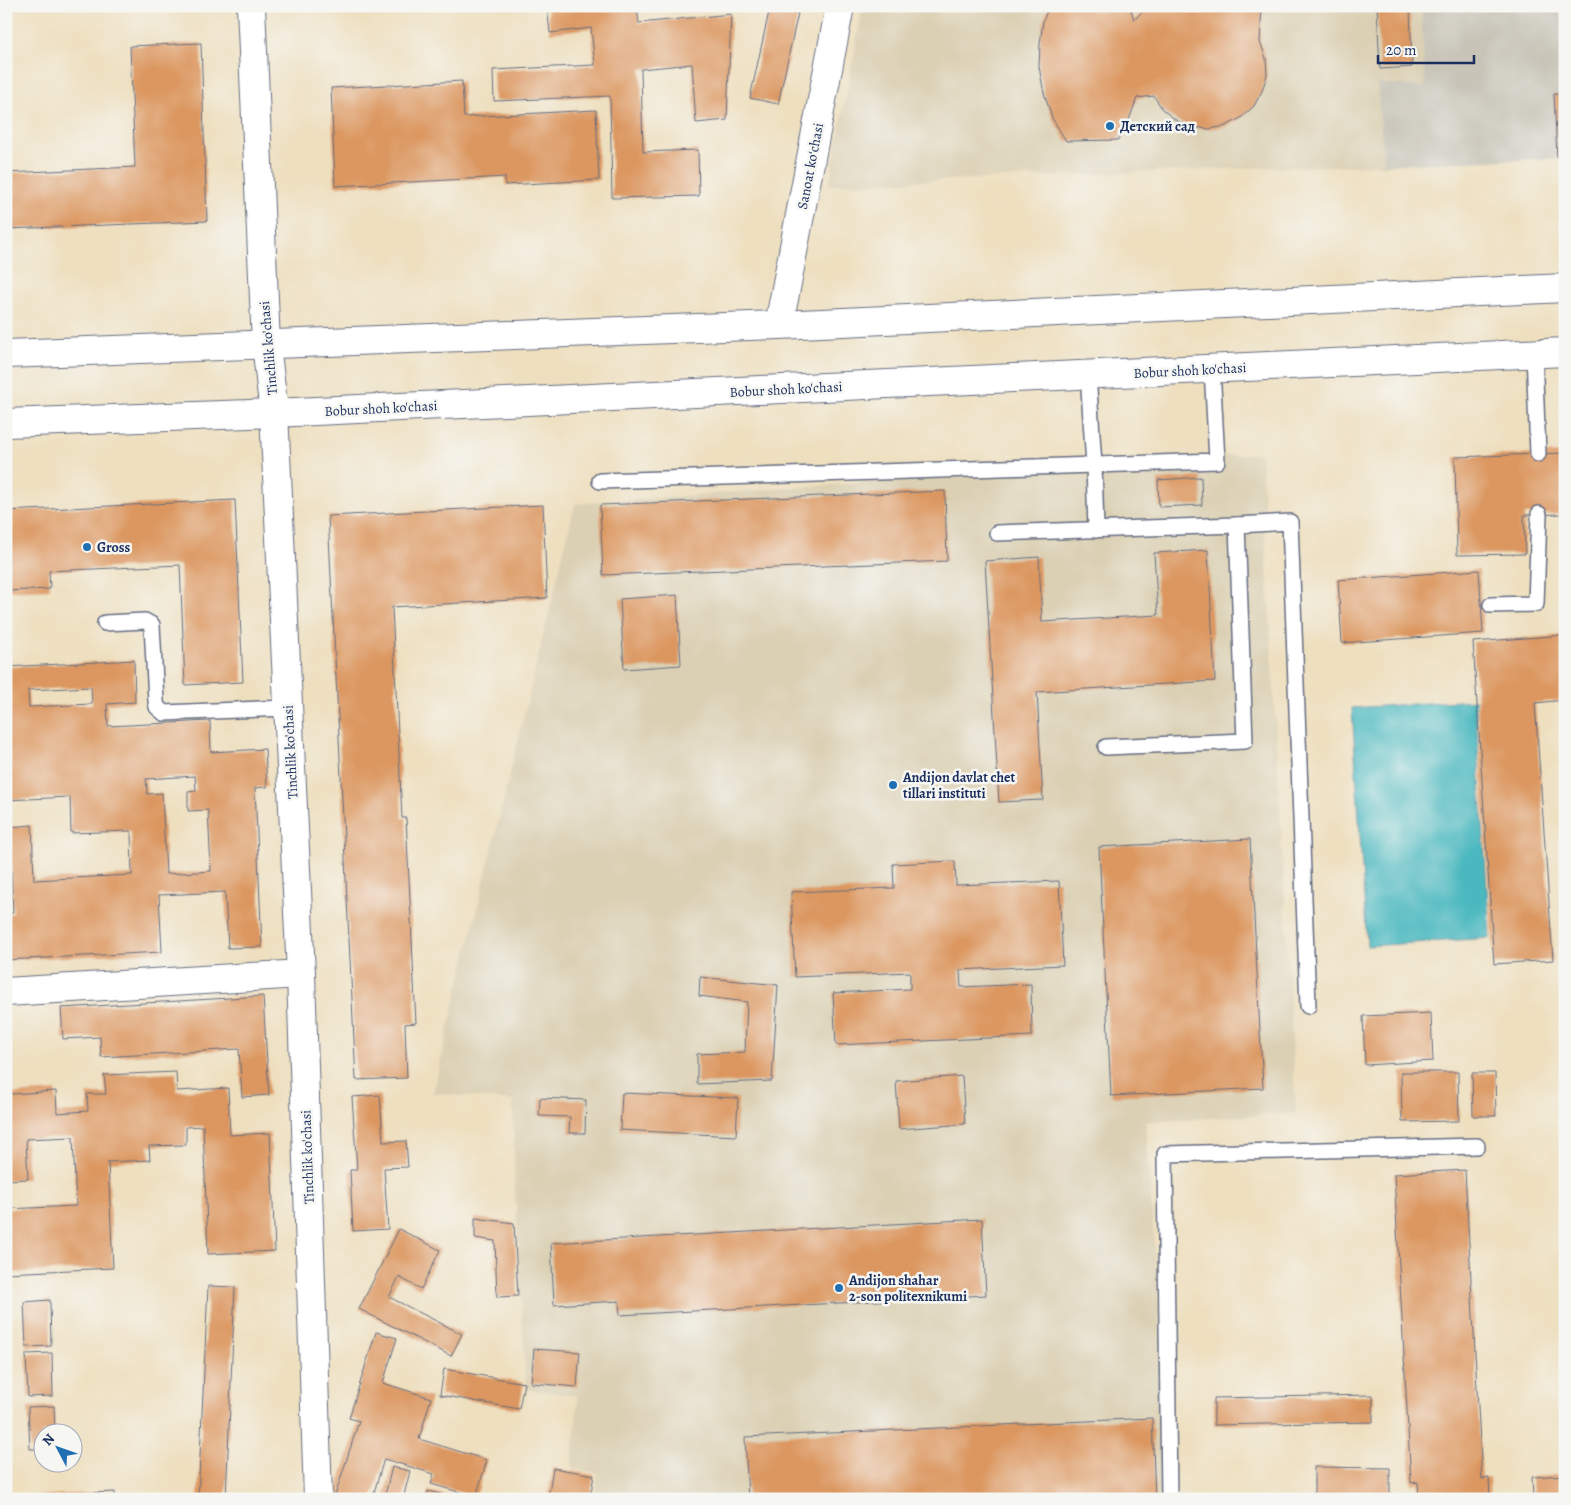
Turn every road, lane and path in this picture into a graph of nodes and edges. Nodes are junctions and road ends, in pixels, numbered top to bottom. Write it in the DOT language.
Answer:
graph roads {
  1 [pos="251,6"];
  2 [pos="840,6"];
  3 [pos="1565,288"];
  4 [pos="780,325"];
  5 [pos="266,344"];
  6 [pos="1565,352"];
  7 [pos="1534,353"];
  8 [pos="6,354"];
  9 [pos="1212,368"];
  10 [pos="1088,374"];
  11 [pos="274,413"];
  12 [pos="6,423"];
  13 [pos="1538,454"];
  14 [pos="1094,465"];
  15 [pos="600,481"];
  16 [pos="1539,514"];
  17 [pos="1237,525"];
  18 [pos="1096,530"];
  19 [pos="997,533"];
  20 [pos="1491,605"];
  21 [pos="105,623"];
  22 [pos="288,708"];
  23 [pos="1106,747"];
  24 [pos="300,974"];
  25 [pos="6,992"];
  26 [pos="1308,1006"];
  27 [pos="1477,1146"];
  28 [pos="318,1499"];
  29 [pos="1169,1499"];
  1 -- 5 [label="main road, Tinchlik ko'chasi"];
  2 -- 4 [label="main road, Sanoat koʻchasi"];
  3 -- 4 [label="main road"];
  4 -- 5 [label="main road"];
  5 -- 8 [label="main road"];
  5 -- 11 [label="main road, Tinchlik ko'chasi"];
  6 -- 7 [label="main road, Bobur shoh ko'chasi"];
  7 -- 9 [label="main road, Bobur shoh ko'chasi"];
  7 -- 13 [label="lane"];
  9 -- 10 [label="main road, Bobur shoh ko'chasi"];
  9 -- 14 [label="lane"];
  10 -- 11 [label="main road, Bobur shoh ko'chasi"];
  10 -- 14 [label="lane"];
  11 -- 12 [label="main road, Bobur shoh ko'chasi"];
  11 -- 22 [label="main road, Tinchlik ko'chasi"];
  14 -- 15 [label="lane"];
  14 -- 18 [label="lane"];
  16 -- 20 [label="lane"];
  17 -- 18 [label="lane"];
  17 -- 23 [label="lane"];
  17 -- 26 [label="lane"];
  18 -- 19 [label="lane"];
  21 -- 22 [label="lane"];
  22 -- 24 [label="main road, Tinchlik ko'chasi"];
  24 -- 25 [label="main road"];
  24 -- 28 [label="main road, Tinchlik ko'chasi"];
  27 -- 29 [label="lane"];
}
